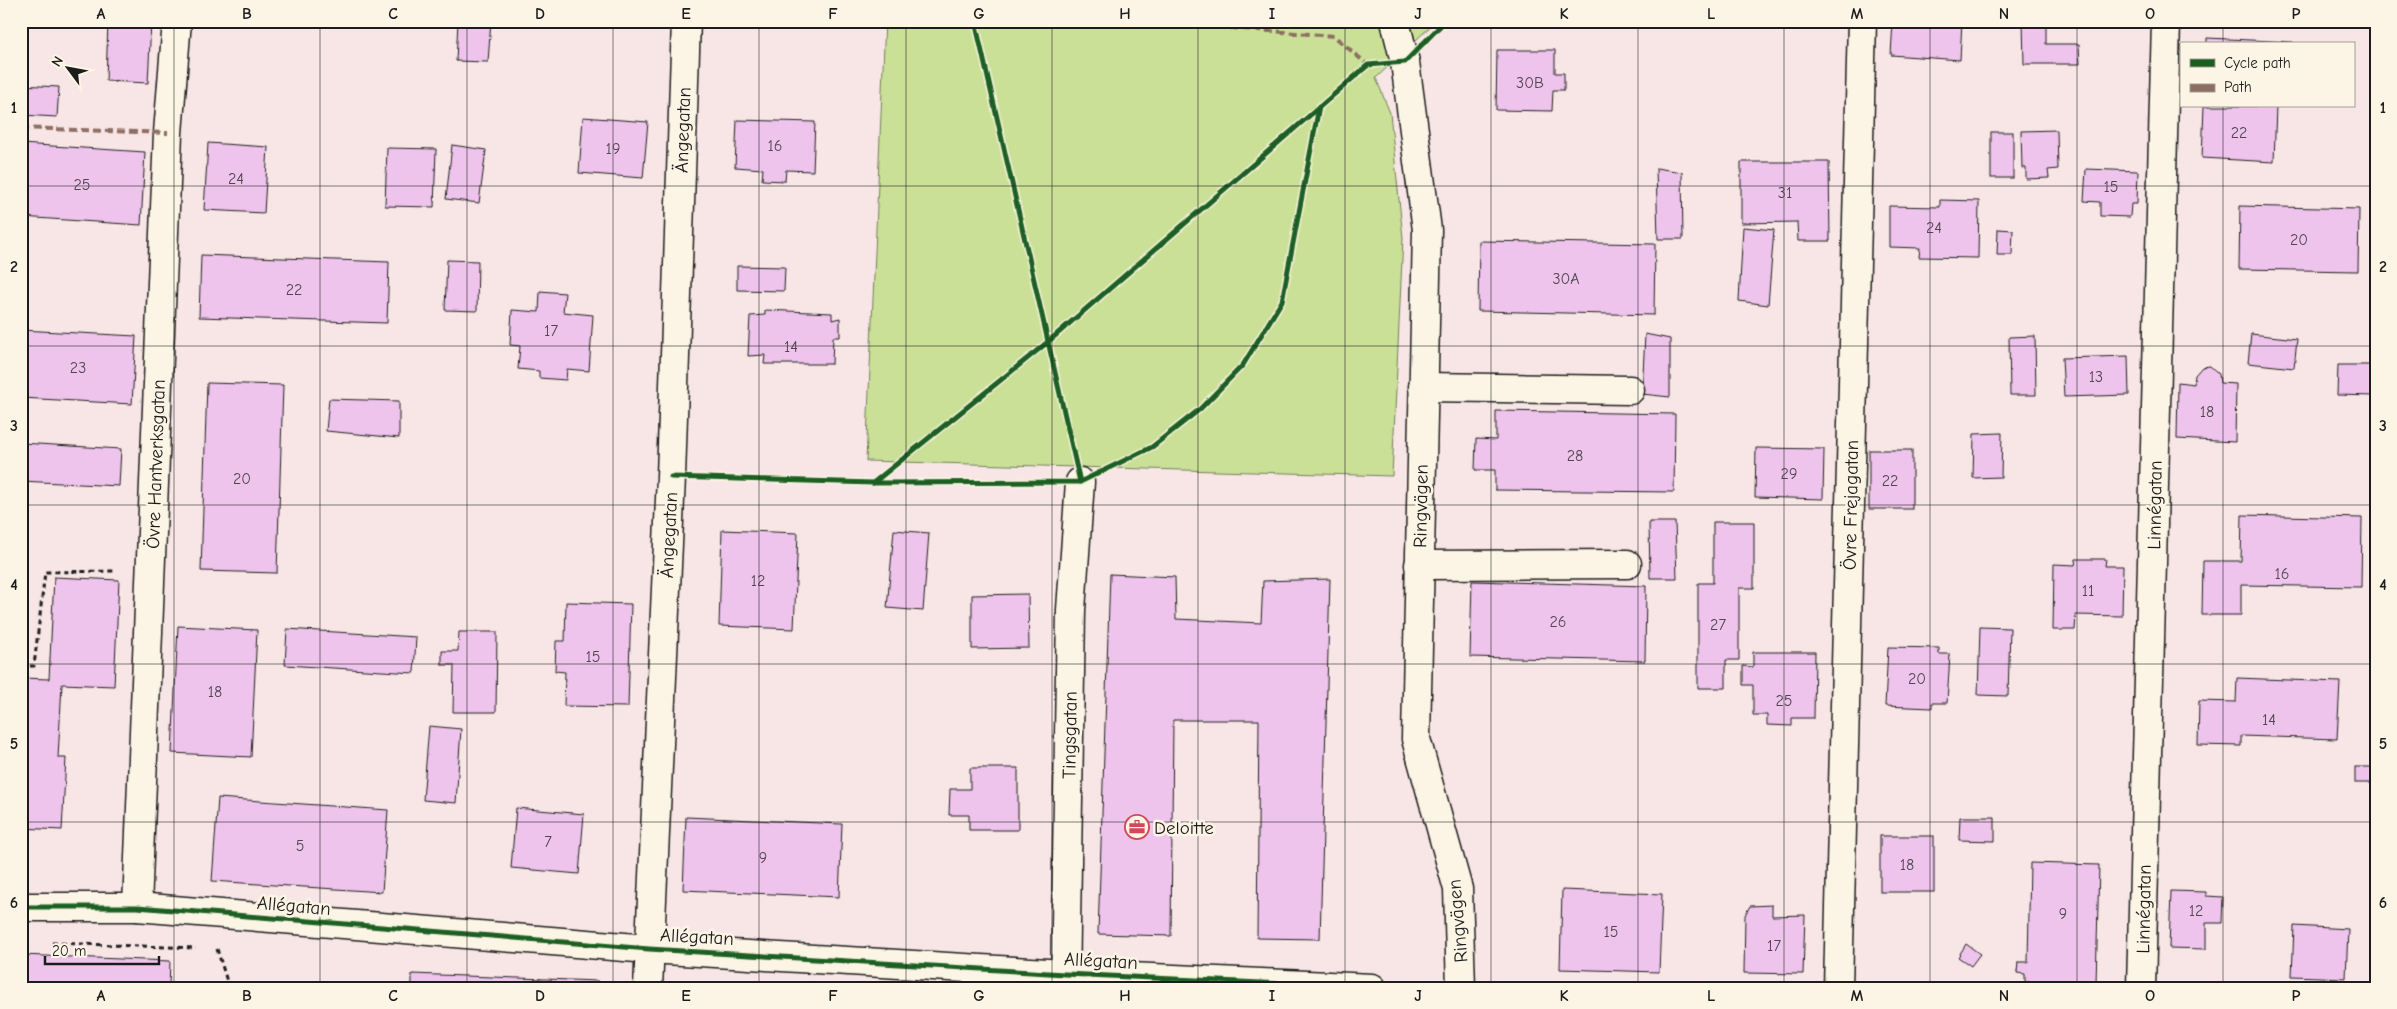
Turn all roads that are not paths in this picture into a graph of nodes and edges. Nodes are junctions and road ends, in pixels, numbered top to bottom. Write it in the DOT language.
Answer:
graph roads {
  1 [pos="177,21"];
  2 [pos="686,21"];
  3 [pos="1395,21"];
  4 [pos="1862,21"];
  5 [pos="2166,21"];
  6 [pos="1423,387"];
  7 [pos="1630,390"];
  8 [pos="1080,482"];
  9 [pos="1627,564"];
  10 [pos="1419,565"];
  11 [pos="21,907"];
  12 [pos="137,907"];
  13 [pos="649,949"];
  14 [pos="1065,981"];
  15 [pos="648,988"];
  16 [pos="1372,988"];
  17 [pos="1461,988"];
  18 [pos="1838,988"];
  19 [pos="2142,988"];
  1 -- 12 [label="street, Övre Hantverksgatan"];
  2 -- 13 [label="street, Ängegatan"];
  3 -- 6 [label="street, Ringvägen"];
  4 -- 18 [label="street, Övre Frejagatan"];
  5 -- 19 [label="street, Linnégatan"];
  6 -- 7 [label="street"];
  6 -- 10 [label="street, Ringvägen"];
  8 -- 14 [label="street, Tingsgatan"];
  9 -- 10 [label="street"];
  10 -- 17 [label="street, Ringvägen"];
  11 -- 12 [label="street, Allégatan"];
  12 -- 13 [label="street, Allégatan"];
  13 -- 14 [label="street, Allégatan"];
  13 -- 15 [label="street, Ängegatan"];
  14 -- 16 [label="street, Allégatan"];
}
